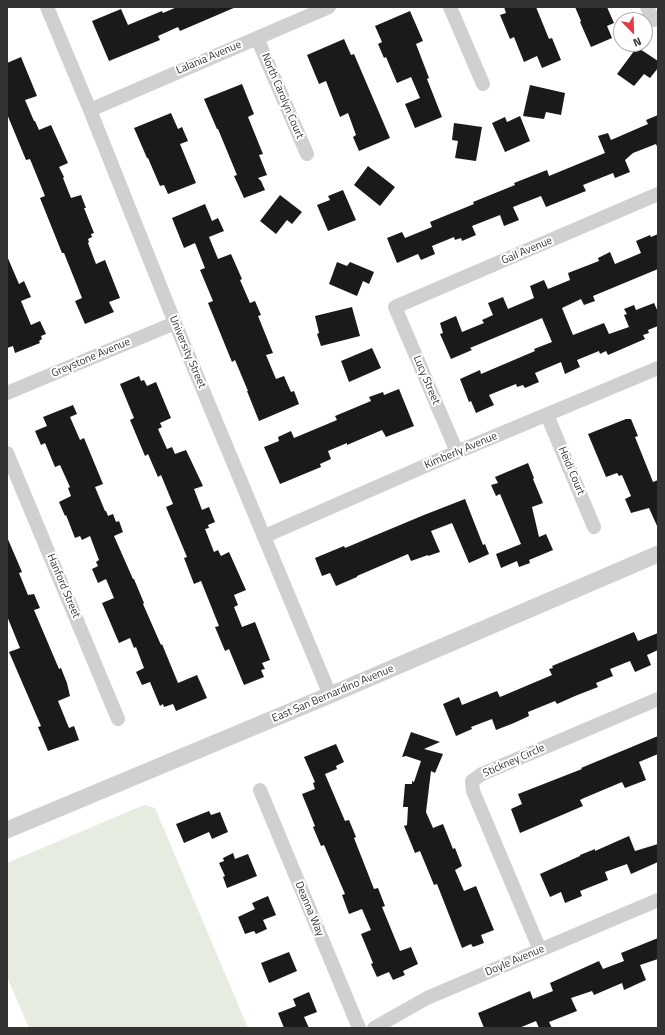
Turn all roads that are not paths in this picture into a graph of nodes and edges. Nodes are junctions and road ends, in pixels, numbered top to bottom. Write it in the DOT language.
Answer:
graph roads {
  1 [pos="46,7"];
  2 [pos="329,7"];
  3 [pos="450,7"];
  4 [pos="648,7"];
  5 [pos="658,18"];
  6 [pos="257,38"];
  7 [pos="482,84"];
  8 [pos="90,110"];
  9 [pos="308,154"];
  10 [pos="658,194"];
  11 [pos="395,307"];
  12 [pos="175,323"];
  13 [pos="658,368"];
  14 [pos="7,393"];
  15 [pos="547,415"];
  16 [pos="457,452"];
  17 [pos="7,453"];
  18 [pos="594,527"];
  19 [pos="265,536"];
  20 [pos="658,554"];
  21 [pos="330,695"];
  22 [pos="658,698"];
  23 [pos="118,720"];
  24 [pos="260,790"];
  25 [pos="7,830"];
  26 [pos="658,900"];
  27 [pos="540,950"];
  28 [pos="359,1028"];
  29 [pos="374,1028"];
  1 -- 8 [label="street, University Street"];
  2 -- 6 [label="street, Lalania Avenue"];
  3 -- 7 [label="street"];
  4 -- 5 [label="street"];
  6 -- 8 [label="street, Lalania Avenue"];
  6 -- 9 [label="street, North Carolyn Court"];
  8 -- 12 [label="street, University Street"];
  10 -- 11 [label="street, Gail Avenue"];
  11 -- 16 [label="street, Lucy Street"];
  12 -- 14 [label="street, Greystone Avenue"];
  12 -- 19 [label="street, University Street"];
  13 -- 15 [label="street, Kimberly Avenue"];
  15 -- 16 [label="street, Kimberly Avenue"];
  15 -- 18 [label="street, Heidi Court"];
  16 -- 19 [label="street, Kimberly Avenue"];
  17 -- 23 [label="street, Hanford Street"];
  19 -- 21 [label="street, University Street"];
  20 -- 21 [label="street, East San Bernardino Avenue"];
  21 -- 25 [label="street, East San Bernardino Avenue"];
  22 -- 27 [label="street, Stickney Circle"];
  24 -- 28 [label="street, Deanna Way"];
  26 -- 27 [label="street, Doyle Avenue"];
  27 -- 29 [label="street, Doyle Avenue"];
}
